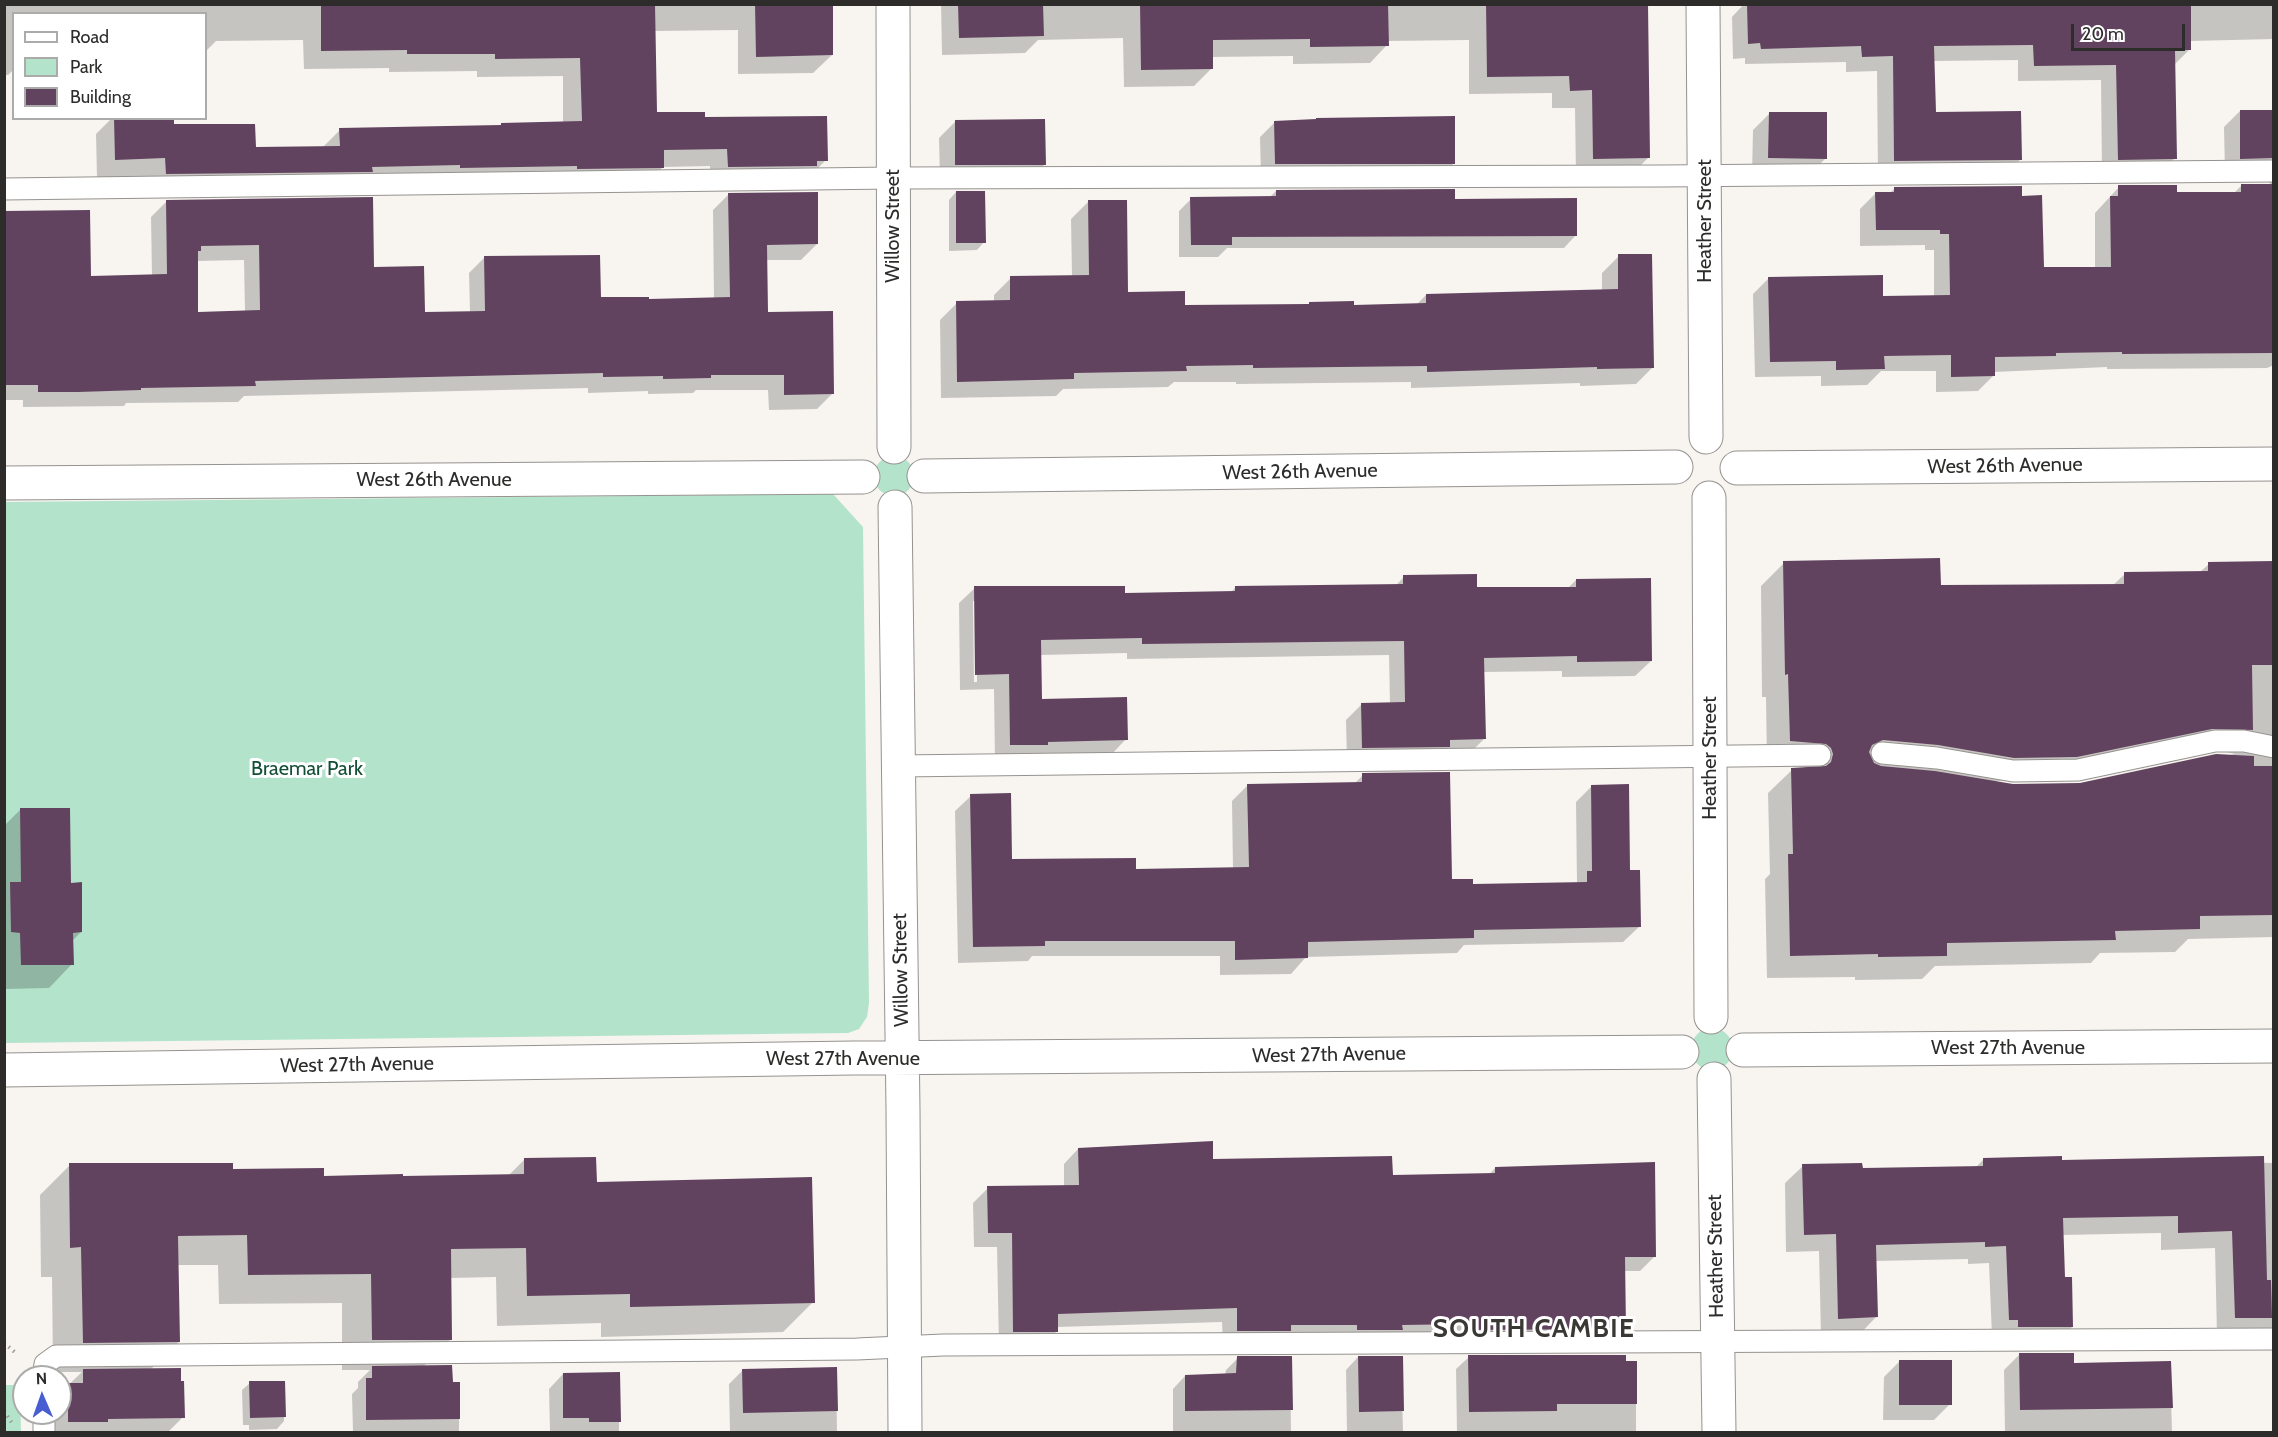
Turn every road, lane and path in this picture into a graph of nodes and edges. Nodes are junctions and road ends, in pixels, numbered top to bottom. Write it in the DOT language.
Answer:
graph roads {
  1 [pos="892,4"];
  2 [pos="1703,4"];
  3 [pos="2274,171"];
  4 [pos="1704,176"];
  5 [pos="893,178"];
  6 [pos="4,189"];
  7 [pos="1707,437"];
  8 [pos="894,447"];
  9 [pos="2274,464"];
  10 [pos="1676,467"];
  11 [pos="1737,468"];
  12 [pos="863,477"];
  13 [pos="924,477"];
  14 [pos="4,483"];
  15 [pos="1709,498"];
  16 [pos="895,507"];
  17 [pos="2274,747"];
  18 [pos="1882,753"];
  19 [pos="1820,755"];
  20 [pos="1710,757"];
  21 [pos="898,766"];
  22 [pos="1711,1017"];
  23 [pos="2274,1046"];
  24 [pos="1743,1050"];
  25 [pos="1682,1052"];
  26 [pos="902,1059"];
  27 [pos="4,1070"];
  28 [pos="1714,1079"];
  29 [pos="2274,1339"];
  30 [pos="1717,1342"];
  31 [pos="903,1347"];
  32 [pos="45,1365"];
  33 [pos="4,1411"];
  34 [pos="13,1432"];
  35 [pos="905,1432"];
  36 [pos="1719,1432"];
  1 -- 5 [label="street, Willow Street"];
  2 -- 4 [label="street, Heather Street"];
  3 -- 4 [label="lane"];
  4 -- 5 [label="lane"];
  4 -- 7 [label="street, Heather Street"];
  5 -- 6 [label="lane"];
  5 -- 8 [label="street, Willow Street"];
  7 -- 10 [label="street"];
  7 -- 11 [label="street"];
  8 -- 12 [label="street"];
  8 -- 13 [label="street"];
  9 -- 11 [label="street, West 26th Avenue"];
  10 -- 13 [label="street, West 26th Avenue"];
  10 -- 15 [label="street"];
  11 -- 15 [label="street"];
  12 -- 14 [label="street, West 26th Avenue"];
  12 -- 16 [label="street"];
  13 -- 16 [label="street"];
  15 -- 20 [label="street, Heather Street"];
  16 -- 21 [label="street, Willow Street"];
  17 -- 18 [label="lane"];
  19 -- 20 [label="lane"];
  20 -- 21 [label="lane"];
  20 -- 22 [label="street, Heather Street"];
  21 -- 26 [label="street, Willow Street"];
  22 -- 24 [label="street"];
  22 -- 25 [label="street"];
  23 -- 24 [label="street, West 27th Avenue"];
  24 -- 28 [label="street"];
  25 -- 26 [label="street, West 27th Avenue"];
  25 -- 28 [label="street"];
  26 -- 27 [label="street, West 27th Avenue"];
  26 -- 31 [label="street, Willow Street"];
  28 -- 30 [label="street, Heather Street"];
  29 -- 30 [label="lane"];
  30 -- 31 [label="lane"];
  30 -- 36 [label="street, Heather Street"];
  31 -- 32 [label="lane"];
  31 -- 35 [label="street, Willow Street"];
  33 -- 34 [label="path"];
}
